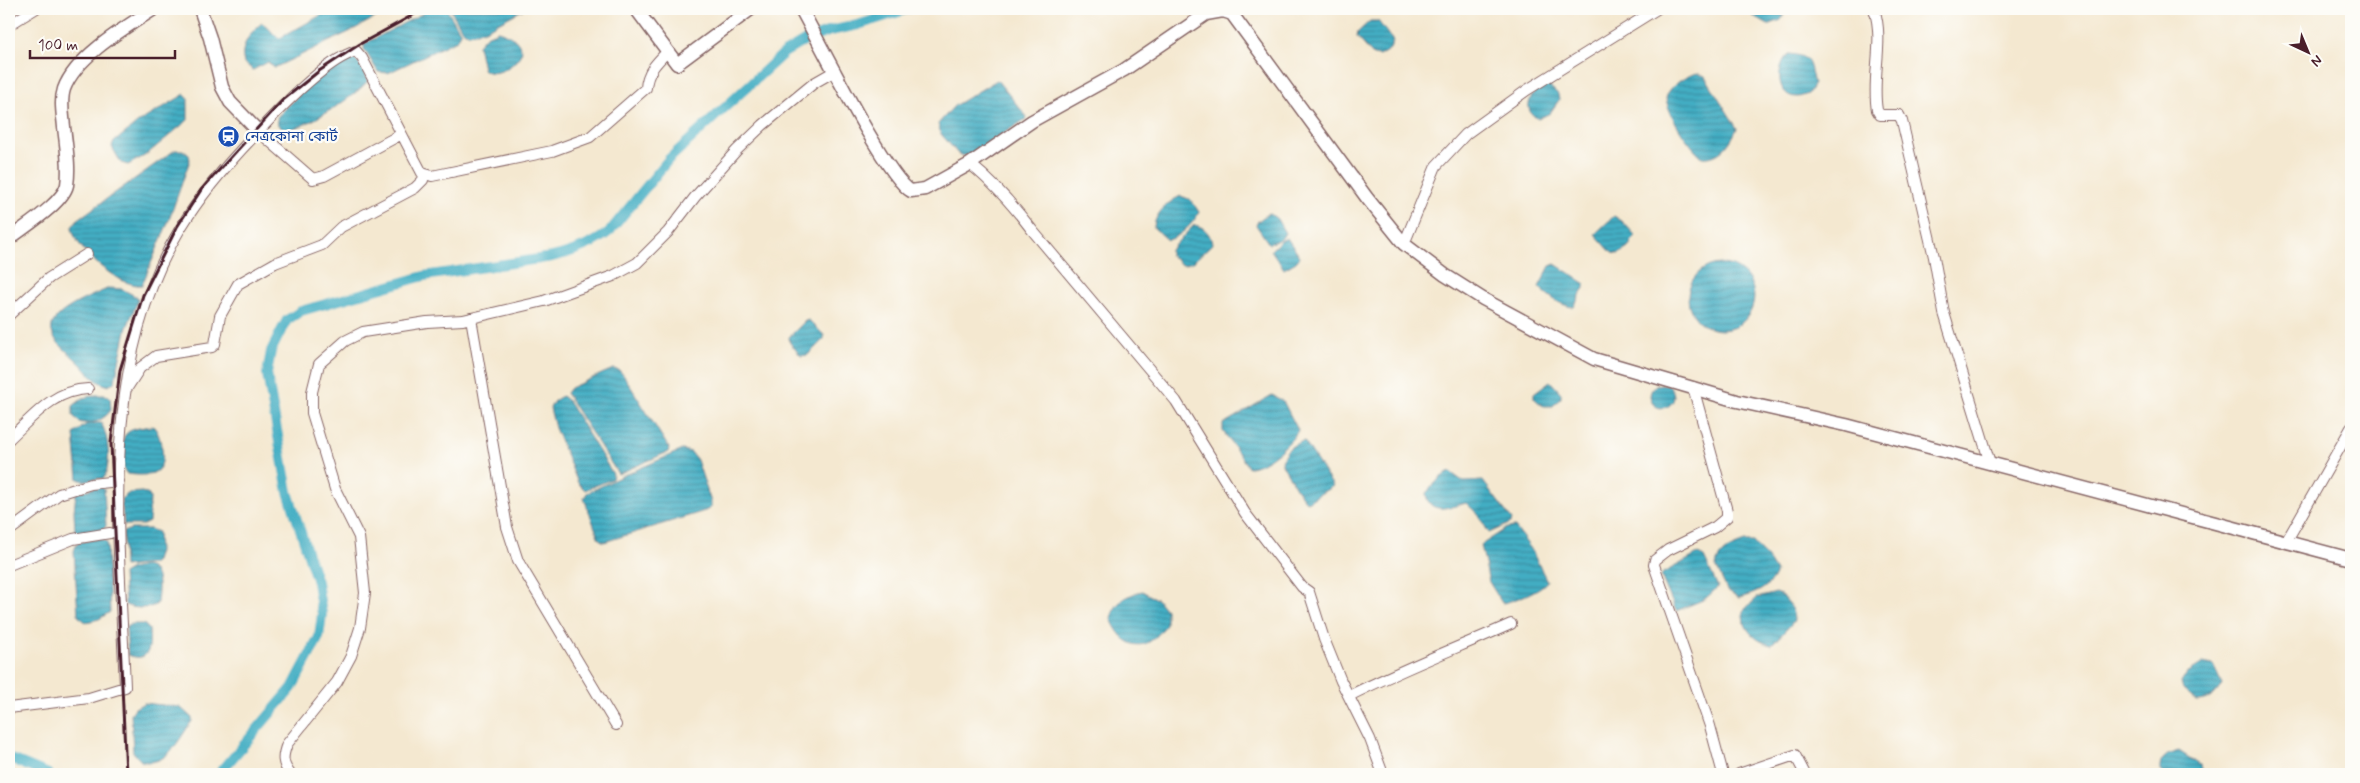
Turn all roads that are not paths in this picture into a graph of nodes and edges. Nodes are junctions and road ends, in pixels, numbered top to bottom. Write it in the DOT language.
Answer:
graph roads {
  1 [pos="35,9"];
  2 [pos="154,9"];
  3 [pos="200,9"];
  4 [pos="636,9"];
  5 [pos="751,9"];
  6 [pos="801,9"];
  7 [pos="1657,9"];
  8 [pos="1874,9"];
  9 [pos="9,25"];
  10 [pos="667,52"];
  11 [pos="833,67"];
  12 [pos="258,131"];
  13 [pos="398,136"];
  14 [pos="970,164"];
  15 [pos="424,174"];
  16 [pos="9,239"];
  17 [pos="1404,244"];
  18 [pos="87,254"];
  19 [pos="9,315"];
  20 [pos="471,318"];
  21 [pos="1693,387"];
  22 [pos="88,388"];
  23 [pos="124,390"];
  24 [pos="2351,428"];
  25 [pos="9,439"];
  26 [pos="1990,463"];
  27 [pos="119,482"];
  28 [pos="9,531"];
  29 [pos="110,533"];
  30 [pos="2286,542"];
  31 [pos="2351,559"];
  32 [pos="9,565"];
  33 [pos="1511,624"];
  34 [pos="1349,696"];
  35 [pos="9,708"];
  36 [pos="616,726"];
  37 [pos="290,774"];
  38 [pos="1383,774"];
  39 [pos="1723,774"];
  40 [pos="1738,774"];
  41 [pos="1805,774"];
  1 -- 9 [label="street"];
  2 -- 16 [label="street"];
  3 -- 12 [label="street"];
  4 -- 10 [label="street"];
  5 -- 10 [label="street"];
  6 -- 11 [label="street"];
  7 -- 17 [label="street"];
  8 -- 26 [label="street"];
  10 -- 15 [label="street"];
  11 -- 14 [label="street"];
  11 -- 20 [label="street"];
  12 -- 13 [label="street"];
  12 -- 15 [label="street"];
  12 -- 23 [label="street"];
  14 -- 17 [label="street"];
  14 -- 34 [label="street"];
  15 -- 23 [label="street"];
  17 -- 21 [label="street"];
  18 -- 19 [label="street"];
  20 -- 36 [label="street"];
  20 -- 37 [label="street"];
  21 -- 26 [label="street"];
  21 -- 39 [label="street"];
  22 -- 25 [label="street"];
  23 -- 27 [label="street"];
  24 -- 30 [label="street"];
  26 -- 30 [label="street"];
  27 -- 28 [label="street"];
  27 -- 35 [label="street"];
  29 -- 32 [label="street"];
  30 -- 31 [label="street"];
  33 -- 34 [label="street"];
  34 -- 38 [label="street"];
  40 -- 41 [label="street"];
}
